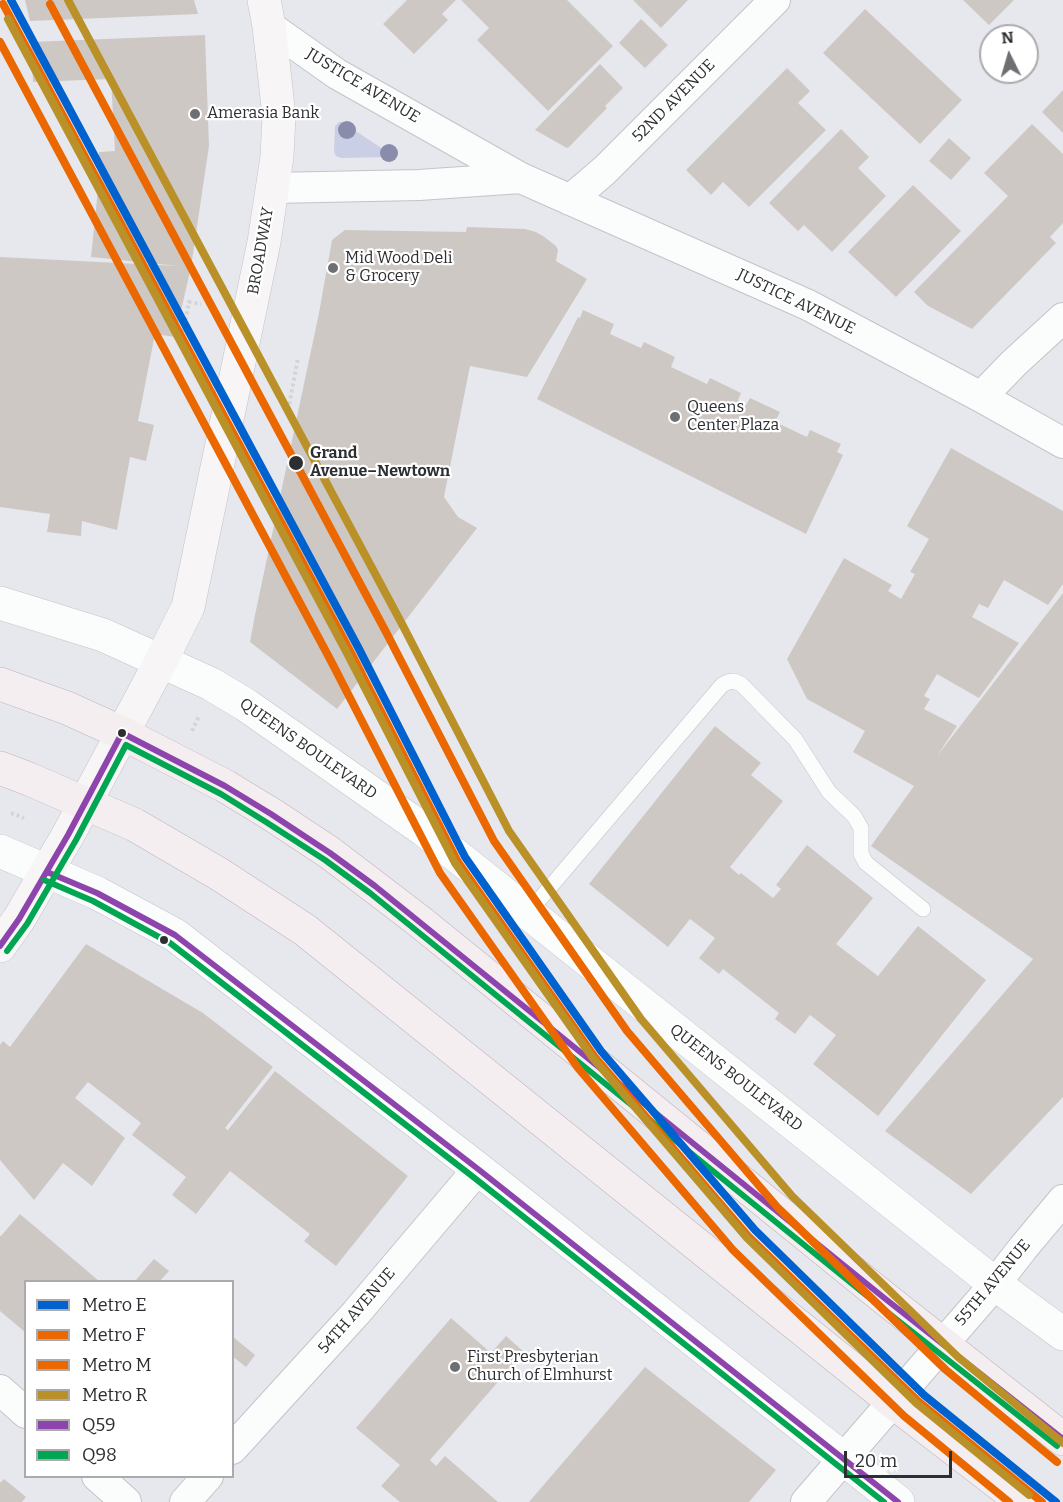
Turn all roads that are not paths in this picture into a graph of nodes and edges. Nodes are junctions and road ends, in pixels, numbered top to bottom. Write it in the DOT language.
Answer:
graph roads {
  1 [pos="775,0"];
  2 [pos="267,13"];
  3 [pos="521,177"];
  4 [pos="272,188"];
  5 [pos="570,200"];
  6 [pos="1063,318"];
  7 [pos="981,397"];
  8 [pos="1063,443"];
  9 [pos="0,603"];
  10 [pos="161,661"];
  11 [pos="0,684"];
  12 [pos="122,733"];
  13 [pos="0,768"];
  14 [pos="85,803"];
  15 [pos="0,851"];
  16 [pos="47,872"];
  17 [pos="923,909"];
  18 [pos="528,913"];
  19 [pos="0,946"];
  20 [pos="478,1169"];
  21 [pos="1063,1200"];
  22 [pos="994,1284"];
  23 [pos="1063,1335"];
  24 [pos="942,1344"];
  25 [pos="0,1390"];
  26 [pos="893,1402"];
  27 [pos="24,1411"];
  28 [pos="1063,1439"];
  29 [pos="234,1447"];
  30 [pos="843,1459"];
  31 [pos="99,1478"];
  32 [pos="206,1478"];
  33 [pos="126,1502"];
  34 [pos="185,1502"];
  35 [pos="806,1502"];
  36 [pos="898,1502"];
  37 [pos="1023,1502"];
  1 -- 5 [label="street, 52ND AVENUE"];
  2 -- 3 [label="street, JUSTICE AVENUE"];
  2 -- 4 [label="main road, BROADWAY"];
  3 -- 4 [label="street, JUSTICE AVENUE"];
  3 -- 5 [label="street, JUSTICE AVENUE"];
  4 -- 10 [label="main road, BROADWAY"];
  5 -- 7 [label="street, JUSTICE AVENUE"];
  6 -- 7 [label="street"];
  7 -- 8 [label="street, JUSTICE AVENUE"];
  9 -- 10 [label="street, QUEENS BOULEVARD"];
  10 -- 12 [label="main road, BROADWAY"];
  10 -- 18 [label="street, QUEENS BOULEVARD"];
  11 -- 12 [label="main road"];
  12 -- 14 [label="main road, BROADWAY"];
  12 -- 24 [label="main road"];
  13 -- 14 [label="main road"];
  14 -- 16 [label="main road, BROADWAY"];
  14 -- 26 [label="main road"];
  15 -- 16 [label="street"];
  16 -- 19 [label="main road, BROADWAY"];
  16 -- 20 [label="street"];
  17 -- 18 [label="lane"];
  18 -- 22 [label="street, QUEENS BOULEVARD"];
  20 -- 29 [label="street, 54TH AVENUE"];
  20 -- 30 [label="street"];
  21 -- 22 [label="street, 55TH AVENUE"];
  22 -- 23 [label="street, QUEENS BOULEVARD"];
  22 -- 24 [label="street, 55TH AVENUE"];
  24 -- 26 [label="street, 55TH AVENUE"];
  24 -- 28 [label="main road"];
  25 -- 27 [label="street"];
  26 -- 30 [label="street, 55TH AVENUE"];
  26 -- 37 [label="main road"];
  30 -- 35 [label="street, 55TH AVENUE"];
  30 -- 36 [label="street"];
  31 -- 33 [label="street"];
  32 -- 34 [label="street"];
}
